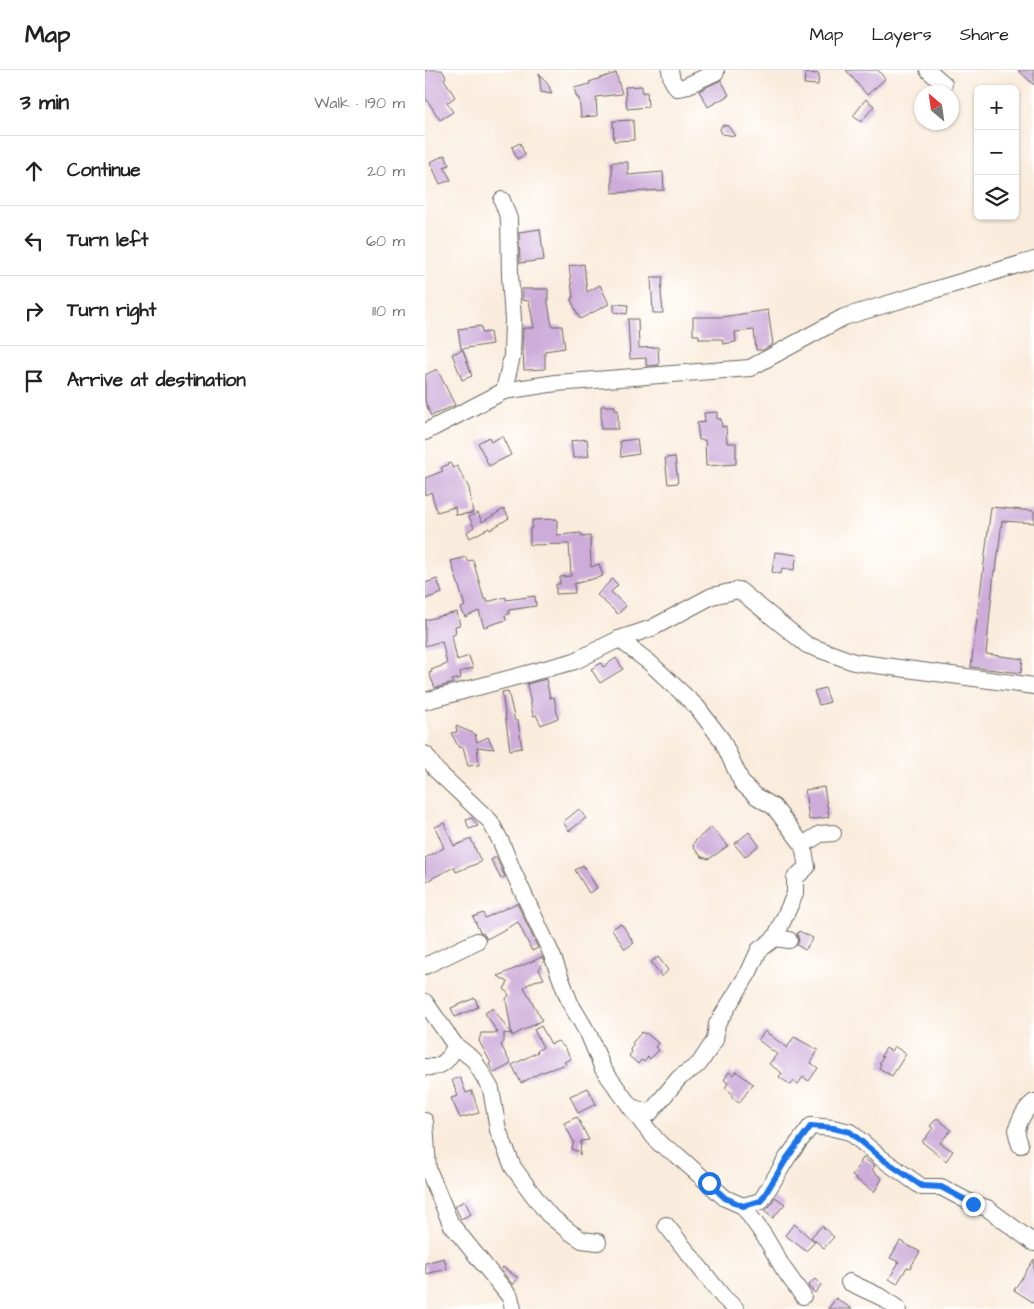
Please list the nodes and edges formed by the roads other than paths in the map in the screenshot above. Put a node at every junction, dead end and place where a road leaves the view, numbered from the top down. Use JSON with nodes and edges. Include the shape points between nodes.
{"nodes":[{"id":1,"x":670,"y":70,"type":"edge"},
{"id":2,"x":928,"y":70,"type":"edge"},
{"id":3,"x":716,"y":72,"type":"dead end"},
{"id":4,"x":944,"y":84,"type":"dead end"},
{"id":5,"x":503,"y":200,"type":"dead end"},
{"id":6,"x":1034,"y":260,"type":"edge"},
{"id":7,"x":504,"y":391,"type":"junction"},
{"id":8,"x":425,"y":432,"type":"edge"},
{"id":9,"x":619,"y":639,"type":"junction"},
{"id":10,"x":1034,"y":686,"type":"edge"},
{"id":11,"x":425,"y":701,"type":"edge"},
{"id":12,"x":425,"y":754,"type":"edge"},
{"id":13,"x":827,"y":829,"type":"dead end"},
{"id":14,"x":803,"y":845,"type":"junction"},
{"id":15,"x":477,"y":941,"type":"dead end"},
{"id":16,"x":425,"y":966,"type":"edge"},
{"id":17,"x":425,"y":1002,"type":"edge"},
{"id":18,"x":455,"y":1045,"type":"junction"},
{"id":19,"x":425,"y":1067,"type":"edge"},
{"id":20,"x":1034,"y":1102,"type":"edge"},
{"id":21,"x":631,"y":1107,"type":"junction"},
{"id":22,"x":425,"y":1121,"type":"edge"},
{"id":23,"x":1020,"y":1145,"type":"dead end"},
{"id":24,"x":743,"y":1206,"type":"junction"},
{"id":25,"x":666,"y":1225,"type":"dead end"},
{"id":26,"x":598,"y":1242,"type":"dead end"},
{"id":27,"x":1034,"y":1243,"type":"edge"},
{"id":28,"x":849,"y":1282,"type":"dead end"},
{"id":29,"x":803,"y":1296,"type":"dead end"},
{"id":30,"x":513,"y":1309,"type":"edge"},
{"id":31,"x":736,"y":1309,"type":"edge"},
{"id":32,"x":898,"y":1309,"type":"edge"}],
"edges":[{"from":1,"to":3,"type":"street","via":[[677,88],[684,88]]},
{"from":2,"to":4,"type":"street"},
{"from":5,"to":7,"type":"street","via":[[509,220],[513,320],[512,356]]},
{"from":6,"to":7,"type":"street","via":[[844,317],[749,368],[556,383]]},
{"from":7,"to":8,"type":"street"},
{"from":9,"to":10,"type":"street","via":[[652,628],[712,596],[739,590],[807,645],[854,662]]},
{"from":9,"to":11,"type":"street","via":[[575,661]]},
{"from":9,"to":14,"type":"street","via":[[651,663],[697,706],[721,740],[742,783],[773,807]]},
{"from":12,"to":21,"type":"street","via":[[436,770],[490,821],[552,955],[570,1003],[589,1035],[603,1069]]},
{"from":13,"to":14,"type":"street"},
{"from":14,"to":21,"type":"street","via":[[807,867],[795,878],[795,894],[782,939],[759,950],[717,1024],[715,1040],[699,1064],[679,1078],[650,1113]]},
{"from":15,"to":16,"type":"street"},
{"from":17,"to":18,"type":"street"},
{"from":18,"to":19,"type":"street","via":[[450,1058],[433,1068]]},
{"from":18,"to":26,"type":"street","via":[[474,1060],[491,1090],[498,1130],[513,1166],[531,1192],[548,1214],[570,1232],[582,1240]]},
{"from":20,"to":23,"type":"street","via":[[1028,1106],[1019,1124]]},
{"from":21,"to":24,"type":"street","via":[[660,1144],[725,1198]]},
{"from":22,"to":30,"type":"street","via":[[428,1169],[451,1224],[510,1297]]},
{"from":24,"to":27,"type":"street","via":[[761,1201],[811,1126],[833,1128],[850,1132],[922,1186],[941,1187],[987,1208]]},
{"from":24,"to":29,"type":"street"},
{"from":25,"to":31,"type":"street"},
{"from":28,"to":32,"type":"street"}]}
